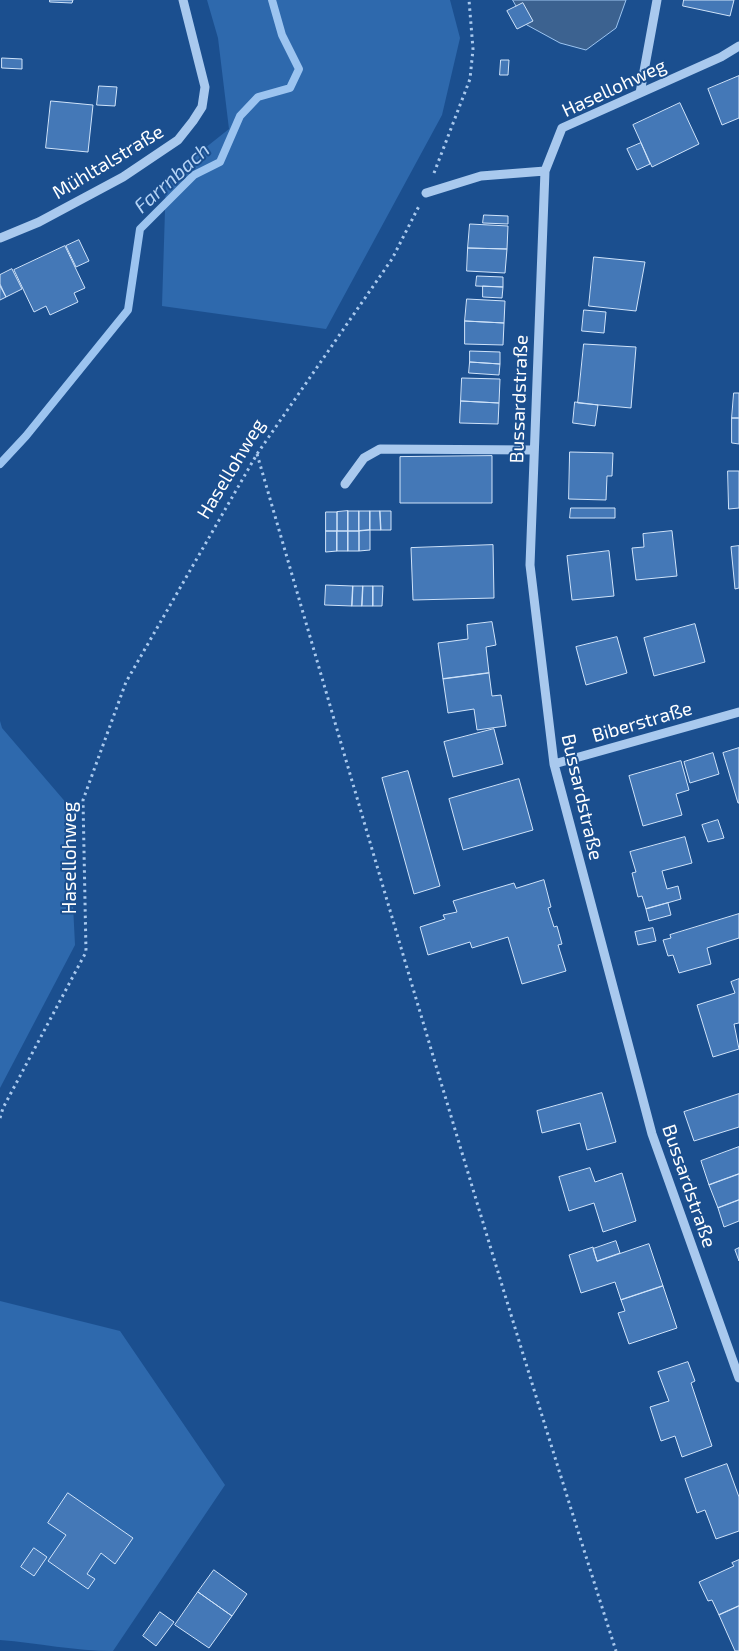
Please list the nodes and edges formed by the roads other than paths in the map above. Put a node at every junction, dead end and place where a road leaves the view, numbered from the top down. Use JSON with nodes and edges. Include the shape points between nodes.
{"nodes":[{"id":1,"x":183,"y":0,"type":"edge"},
{"id":2,"x":658,"y":0,"type":"edge"},
{"id":3,"x":739,"y":46,"type":"edge"},
{"id":4,"x":640,"y":94,"type":"junction"},
{"id":5,"x":545,"y":171,"type":"junction"},
{"id":6,"x":426,"y":193,"type":"road end"},
{"id":7,"x":0,"y":238,"type":"edge"},
{"id":8,"x":534,"y":450,"type":"junction"},
{"id":9,"x":345,"y":484,"type":"dead end"},
{"id":10,"x":739,"y":712,"type":"edge"},
{"id":11,"x":554,"y":764,"type":"junction"},
{"id":12,"x":739,"y":1378,"type":"edge"}],
"edges":[{"from":1,"to":7,"type":"street","name":"Mühltalstraße","via":[[205,87],[202,106],[193,121],[178,140],[122,177],[39,222]]},
{"from":2,"to":4,"type":"street"},
{"from":3,"to":4,"type":"street","name":"Hasellohweg"},
{"from":4,"to":5,"type":"street","name":"Hasellohweg","via":[[562,128]]},
{"from":5,"to":6,"type":"street","via":[[481,176]]},
{"from":5,"to":8,"type":"street","name":"Bussardstraße"},
{"from":8,"to":9,"type":"street","via":[[380,449],[364,458]]},
{"from":8,"to":11,"type":"street","name":"Bussardstraße","via":[[530,565]]},
{"from":10,"to":11,"type":"street","name":"Biberstraße"},
{"from":11,"to":12,"type":"street","name":"Bussardstraße","via":[[652,1134]]}]}
